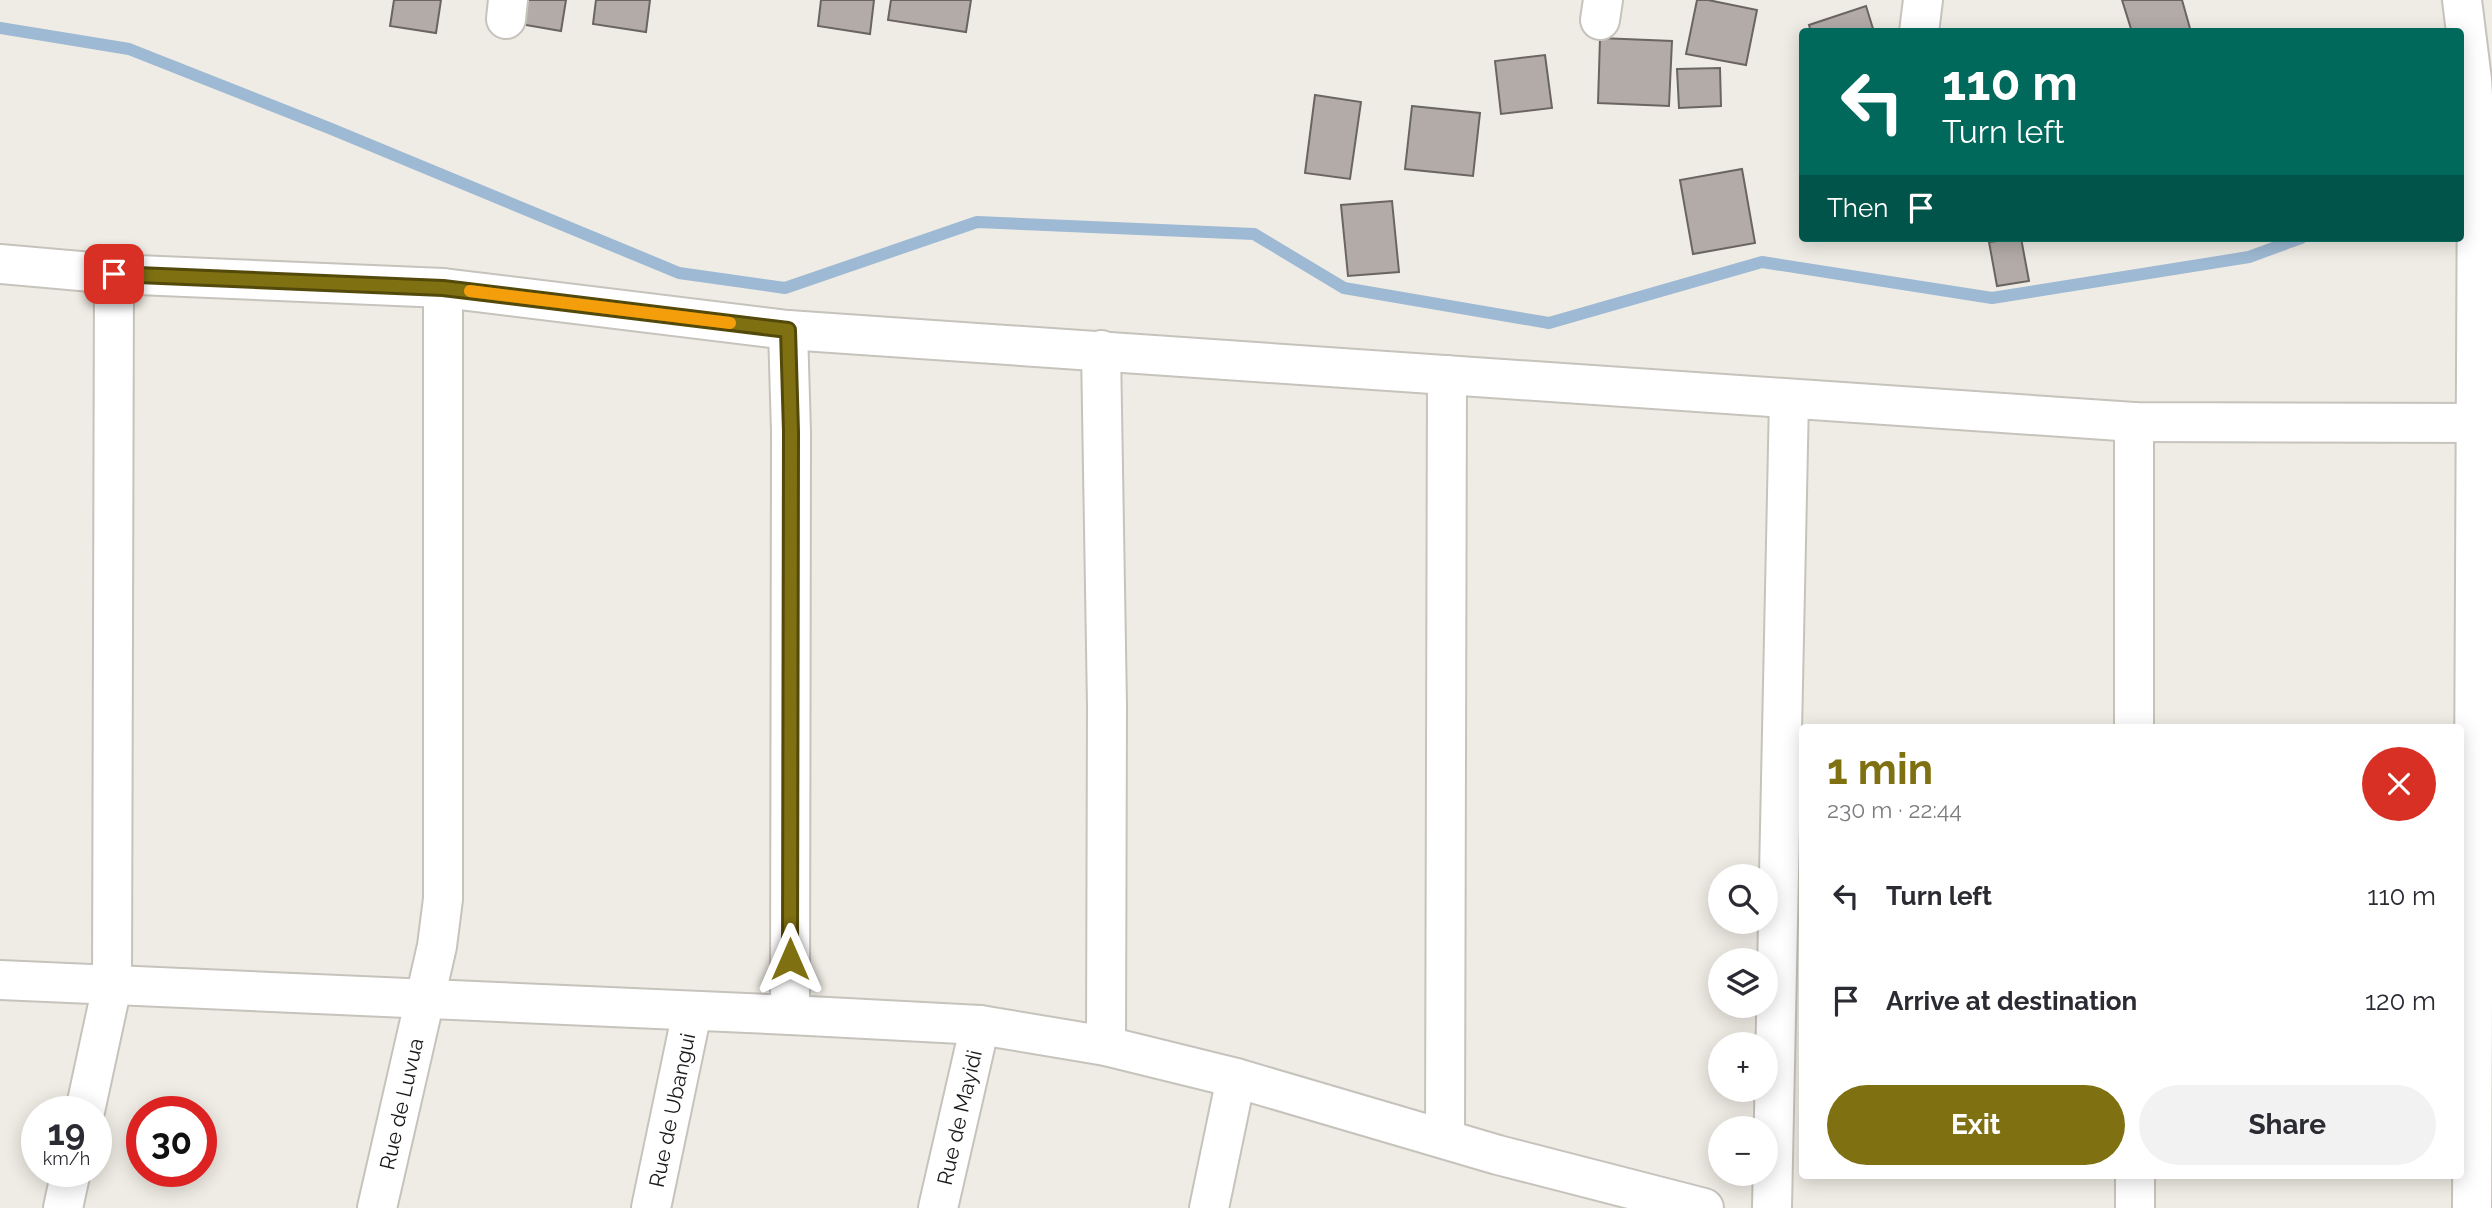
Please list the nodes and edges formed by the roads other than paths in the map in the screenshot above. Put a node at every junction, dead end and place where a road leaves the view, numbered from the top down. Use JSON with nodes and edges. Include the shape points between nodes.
{"nodes":[{"id":1,"x":1923,"y":0,"type":"edge"},
{"id":2,"x":2462,"y":0,"type":"edge"},
{"id":3,"x":1920,"y":28,"type":"edge"},
{"id":4,"x":0,"y":264,"type":"edge"},
{"id":5,"x":114,"y":274,"type":"junction"},
{"id":6,"x":443,"y":288,"type":"junction"},
{"id":7,"x":788,"y":330,"type":"junction"},
{"id":8,"x":1101,"y":350,"type":"junction"},
{"id":9,"x":1447,"y":374,"type":"junction"},
{"id":10,"x":1789,"y":400,"type":"junction"},
{"id":11,"x":2134,"y":422,"type":"junction"},
{"id":12,"x":2484,"y":422,"type":"edge"},
{"id":13,"x":2134,"y":724,"type":"edge"},
{"id":14,"x":0,"y":980,"type":"edge"},
{"id":15,"x":113,"y":986,"type":"junction"},
{"id":16,"x":423,"y":1000,"type":"junction"},
{"id":17,"x":692,"y":1012,"type":"junction"},
{"id":18,"x":790,"y":1015,"type":"junction"},
{"id":19,"x":980,"y":1026,"type":"junction"},
{"id":20,"x":1106,"y":1046,"type":"junction"},
{"id":21,"x":1237,"y":1078,"type":"junction"},
{"id":22,"x":88,"y":1096,"type":"edge"},
{"id":23,"x":1445,"y":1139,"type":"junction"},
{"id":24,"x":2135,"y":1179,"type":"edge"},
{"id":25,"x":68,"y":1187,"type":"edge"},
{"id":26,"x":63,"y":1208,"type":"edge"},
{"id":27,"x":377,"y":1208,"type":"edge"},
{"id":28,"x":651,"y":1208,"type":"edge"},
{"id":29,"x":938,"y":1208,"type":"edge"},
{"id":30,"x":1209,"y":1208,"type":"edge"},
{"id":31,"x":1704,"y":1208,"type":"edge"},
{"id":32,"x":1772,"y":1208,"type":"edge"},
{"id":33,"x":2135,"y":1208,"type":"edge"},
{"id":34,"x":2472,"y":1208,"type":"edge"}],
"edges":[{"from":1,"to":3,"type":"street"},
{"from":2,"to":12,"type":"street","via":[[2477,159]]},
{"from":4,"to":5,"type":"street"},
{"from":5,"to":6,"type":"street"},
{"from":5,"to":15,"type":"street"},
{"from":6,"to":7,"type":"street"},
{"from":6,"to":16,"type":"street","name":"Rue de Luvua","via":[[443,899]]},
{"from":7,"to":8,"type":"street"},
{"from":7,"to":18,"type":"street"},
{"from":8,"to":9,"type":"street"},
{"from":8,"to":20,"type":"street"},
{"from":9,"to":10,"type":"street"},
{"from":9,"to":23,"type":"street"},
{"from":10,"to":11,"type":"street"},
{"from":10,"to":32,"type":"street"},
{"from":11,"to":12,"type":"street"},
{"from":11,"to":13,"type":"street"},
{"from":12,"to":34,"type":"street"},
{"from":14,"to":15,"type":"street"},
{"from":15,"to":16,"type":"street"},
{"from":15,"to":22,"type":"street"},
{"from":16,"to":17,"type":"street"},
{"from":16,"to":27,"type":"street","name":"Rue de Luvua"},
{"from":17,"to":18,"type":"street"},
{"from":17,"to":28,"type":"street","name":"Rue de Ubangui"},
{"from":18,"to":19,"type":"street"},
{"from":19,"to":20,"type":"street"},
{"from":19,"to":29,"type":"street","name":"Rue de Mayidi"},
{"from":20,"to":21,"type":"street"},
{"from":21,"to":23,"type":"street"},
{"from":21,"to":30,"type":"street"},
{"from":23,"to":31,"type":"street"},
{"from":24,"to":33,"type":"street"},
{"from":25,"to":26,"type":"street"}]}
